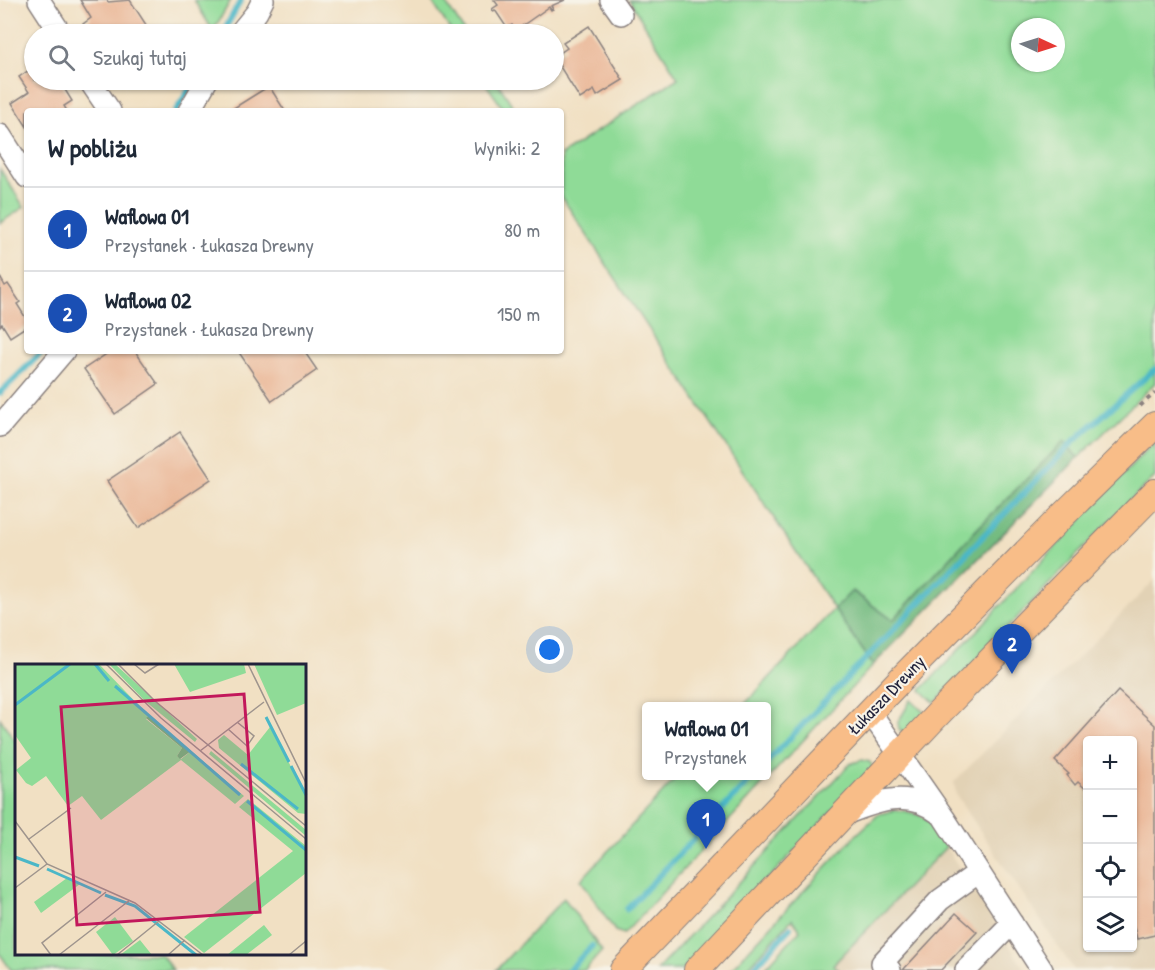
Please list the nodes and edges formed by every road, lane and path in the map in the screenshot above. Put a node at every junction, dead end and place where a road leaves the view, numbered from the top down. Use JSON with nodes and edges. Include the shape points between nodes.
{"nodes":[{"id":1,"x":39,"y":0,"type":"edge"},
{"id":2,"x":263,"y":0,"type":"edge"},
{"id":3,"x":55,"y":24,"type":"edge"},
{"id":4,"x":247,"y":24,"type":"edge"},
{"id":5,"x":96,"y":90,"type":"edge"},
{"id":6,"x":201,"y":90,"type":"edge"},
{"id":7,"x":108,"y":108,"type":"edge"},
{"id":8,"x":191,"y":108,"type":"edge"},
{"id":9,"x":0,"y":135,"type":"edge"},
{"id":10,"x":24,"y":172,"type":"edge"},
{"id":11,"x":61,"y":354,"type":"edge"},
{"id":12,"x":0,"y":426,"type":"edge"},
{"id":13,"x":1155,"y":426,"type":"edge"},
{"id":14,"x":1155,"y":492,"type":"edge"},
{"id":15,"x":870,"y":712,"type":"junction"},
{"id":16,"x":899,"y":756,"type":"junction"},
{"id":17,"x":844,"y":815,"type":"junction"},
{"id":18,"x":944,"y":818,"type":"junction"},
{"id":19,"x":979,"y":872,"type":"junction"},
{"id":20,"x":1012,"y":923,"type":"junction"},
{"id":21,"x":623,"y":970,"type":"edge"},
{"id":22,"x":698,"y":970,"type":"edge"},
{"id":23,"x":890,"y":970,"type":"edge"},
{"id":24,"x":966,"y":970,"type":"edge"},
{"id":25,"x":1042,"y":970,"type":"edge"}],
"edges":[{"from":1,"to":3,"type":"street"},
{"from":2,"to":4,"type":"street"},
{"from":5,"to":7,"type":"street"},
{"from":6,"to":8,"type":"street"},
{"from":9,"to":10,"type":"street"},
{"from":11,"to":12,"type":"street"},
{"from":13,"to":15,"type":"main road","name":"Łukasza Drewny","via":[[1049,528]]},
{"from":14,"to":16,"type":"main road"},
{"from":15,"to":16,"type":"street"},
{"from":15,"to":21,"type":"main road","name":"Łukasza Drewny"},
{"from":16,"to":17,"type":"main road"},
{"from":16,"to":18,"type":"street"},
{"from":17,"to":18,"type":"street","via":[[897,799],[914,800]]},
{"from":17,"to":22,"type":"main road"},
{"from":18,"to":19,"type":"street"},
{"from":19,"to":20,"type":"street"},
{"from":19,"to":23,"type":"street","via":[[940,900],[882,963]]},
{"from":20,"to":24,"type":"street"},
{"from":20,"to":25,"type":"street"}]}
